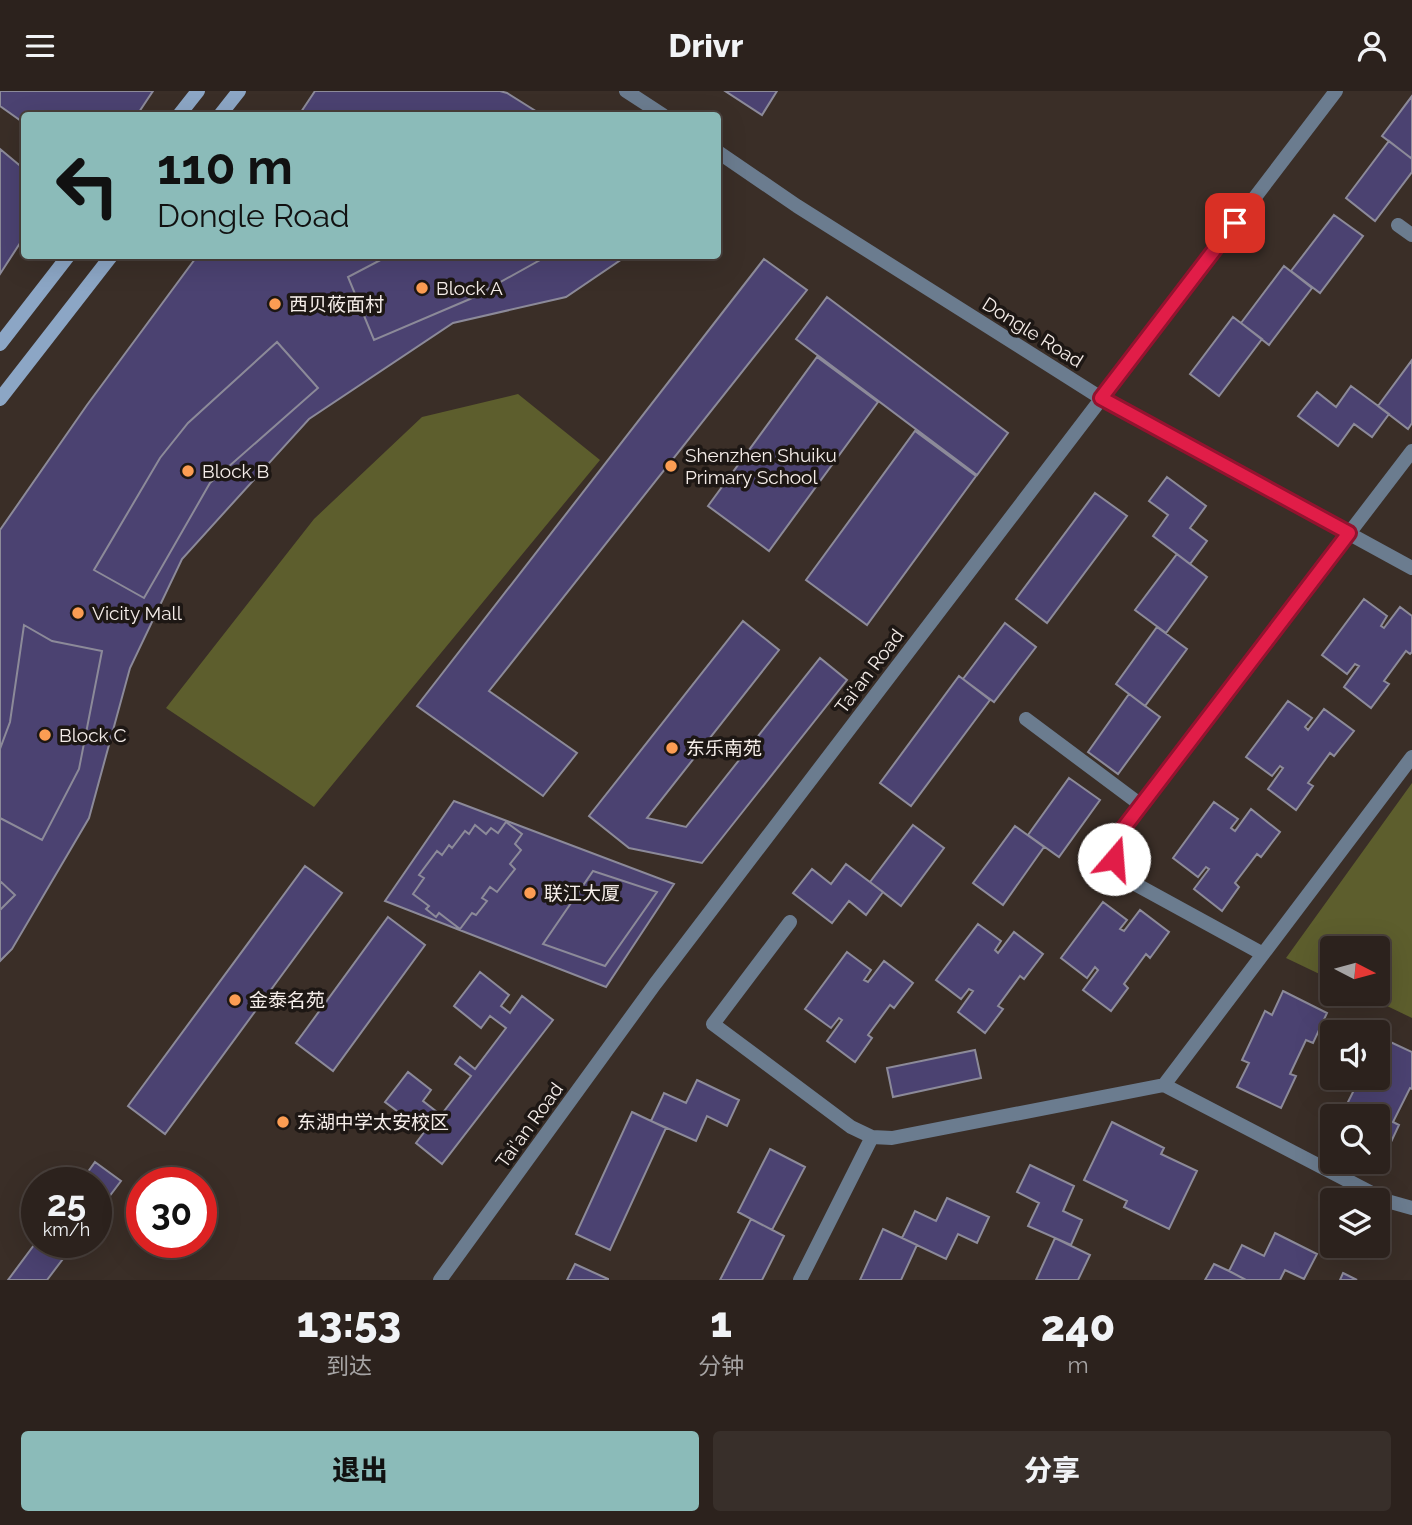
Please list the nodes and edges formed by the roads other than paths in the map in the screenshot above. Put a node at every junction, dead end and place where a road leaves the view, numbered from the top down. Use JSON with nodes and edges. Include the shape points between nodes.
{"nodes":[{"id":1,"x":198,"y":91,"type":"edge"},
{"id":2,"x":239,"y":91,"type":"edge"},
{"id":3,"x":626,"y":91,"type":"edge"},
{"id":4,"x":1336,"y":91,"type":"edge"},
{"id":5,"x":180,"y":112,"type":"edge"},
{"id":6,"x":222,"y":112,"type":"edge"},
{"id":7,"x":658,"y":112,"type":"edge"},
{"id":8,"x":721,"y":154,"type":"edge"},
{"id":9,"x":1398,"y":225,"type":"dead end"},
{"id":10,"x":1412,"y":235,"type":"edge"},
{"id":11,"x":66,"y":259,"type":"edge"},
{"id":12,"x":109,"y":259,"type":"edge"},
{"id":13,"x":0,"y":344,"type":"edge"},
{"id":14,"x":1101,"y":398,"type":"junction"},
{"id":15,"x":0,"y":399,"type":"edge"},
{"id":16,"x":1412,"y":451,"type":"edge"},
{"id":17,"x":1349,"y":533,"type":"junction"},
{"id":18,"x":1412,"y":568,"type":"edge"},
{"id":19,"x":1026,"y":719,"type":"dead end"},
{"id":20,"x":1412,"y":757,"type":"edge"},
{"id":21,"x":1141,"y":805,"type":"junction"},
{"id":22,"x":790,"y":922,"type":"dead end"},
{"id":23,"x":1263,"y":954,"type":"junction"},
{"id":24,"x":1164,"y":1085,"type":"junction"},
{"id":25,"x":872,"y":1136,"type":"junction"},
{"id":26,"x":1412,"y":1208,"type":"edge"},
{"id":27,"x":440,"y":1280,"type":"edge"},
{"id":28,"x":800,"y":1280,"type":"edge"}],
"edges":[{"from":1,"to":5,"type":"main road"},
{"from":2,"to":6,"type":"main road"},
{"from":3,"to":7,"type":"street"},
{"from":4,"to":14,"type":"street","name":"Tai'an Road"},
{"from":8,"to":14,"type":"street","name":"Dongle Road"},
{"from":9,"to":10,"type":"street"},
{"from":11,"to":13,"type":"main road"},
{"from":12,"to":15,"type":"main road"},
{"from":14,"to":17,"type":"street","name":"Dongle Road"},
{"from":14,"to":27,"type":"street","name":"Tai'an Road","via":[[655,984]]},
{"from":16,"to":17,"type":"street"},
{"from":17,"to":18,"type":"street","name":"Dongle Road"},
{"from":17,"to":21,"type":"street"},
{"from":19,"to":21,"type":"street"},
{"from":20,"to":23,"type":"street"},
{"from":21,"to":23,"type":"street","via":[[1114,846],[1118,871]]},
{"from":22,"to":25,"type":"street","via":[[713,1024],[851,1127]]},
{"from":23,"to":24,"type":"street"},
{"from":24,"to":25,"type":"street","via":[[892,1138]]},
{"from":24,"to":26,"type":"street","via":[[1387,1201]]},
{"from":25,"to":28,"type":"street"}]}
